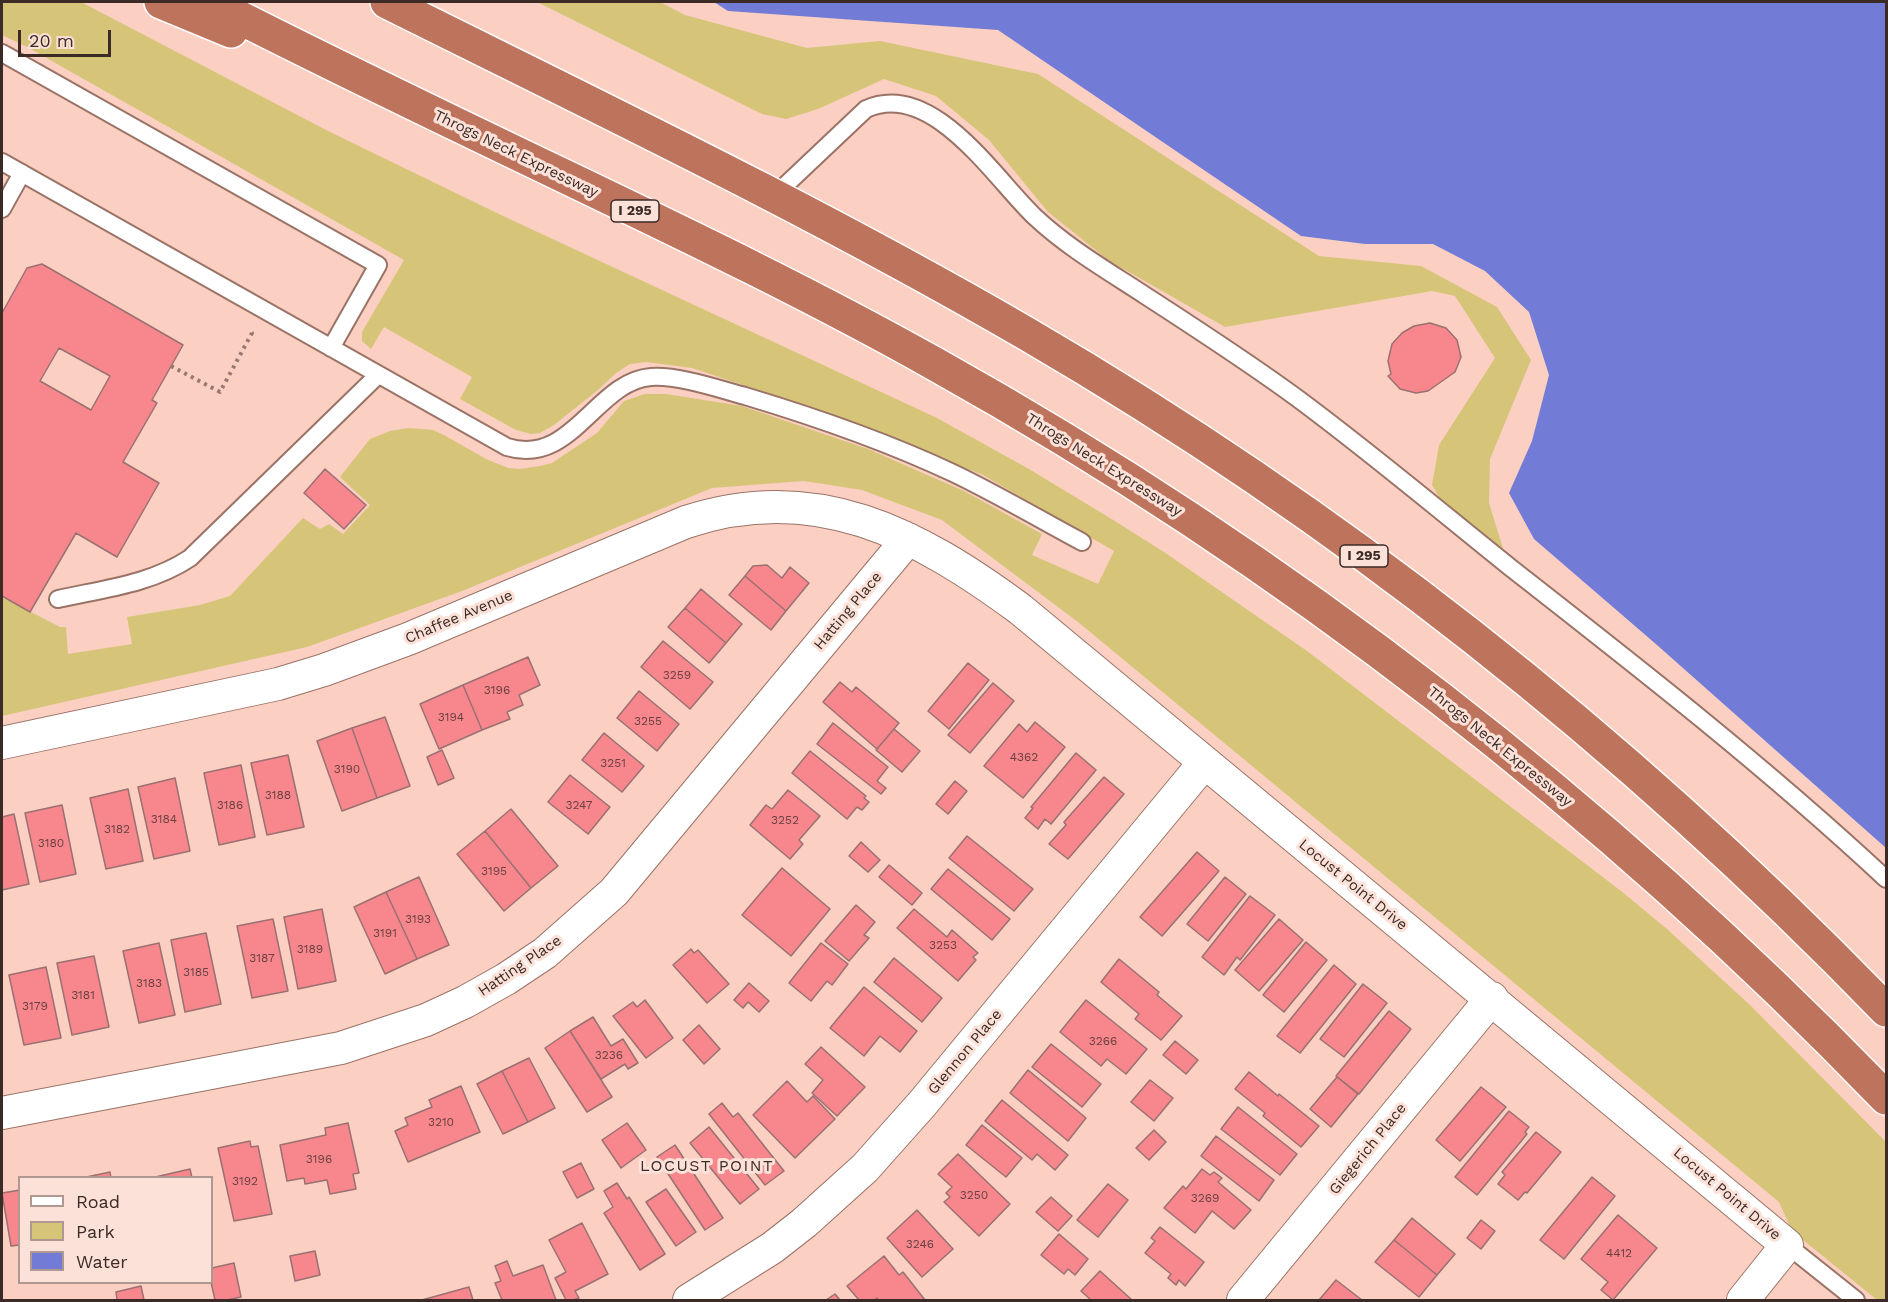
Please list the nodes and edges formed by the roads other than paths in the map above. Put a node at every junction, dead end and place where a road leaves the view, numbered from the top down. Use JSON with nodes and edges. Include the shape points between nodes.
{"nodes":[{"id":1,"x":161,"y":2,"type":"edge"},
{"id":2,"x":209,"y":2,"type":"edge"},
{"id":3,"x":387,"y":2,"type":"edge"},
{"id":4,"x":403,"y":2,"type":"edge"},
{"id":5,"x":468,"y":42,"type":"junction"},
{"id":6,"x":2,"y":53,"type":"edge"},
{"id":7,"x":430,"y":112,"type":"junction"},
{"id":8,"x":2,"y":162,"type":"edge"},
{"id":9,"x":22,"y":173,"type":"junction"},
{"id":10,"x":774,"y":196,"type":"junction"},
{"id":11,"x":2,"y":209,"type":"edge"},
{"id":12,"x":331,"y":348,"type":"junction"},
{"id":13,"x":378,"y":375,"type":"junction"},
{"id":14,"x":908,"y":539,"type":"junction"},
{"id":15,"x":1082,"y":542,"type":"dead end"},
{"id":16,"x":58,"y":598,"type":"dead end"},
{"id":17,"x":2,"y":743,"type":"edge"},
{"id":18,"x":1204,"y":763,"type":"junction"},
{"id":19,"x":1887,"y":879,"type":"edge"},
{"id":20,"x":1492,"y":998,"type":"junction"},
{"id":21,"x":1887,"y":1010,"type":"edge"},
{"id":22,"x":1887,"y":1098,"type":"edge"},
{"id":23,"x":2,"y":1113,"type":"edge"},
{"id":24,"x":1787,"y":1245,"type":"junction"},
{"id":25,"x":689,"y":1300,"type":"edge"},
{"id":26,"x":1243,"y":1300,"type":"edge"},
{"id":27,"x":1743,"y":1300,"type":"edge"},
{"id":28,"x":1856,"y":1300,"type":"edge"}],
"edges":[{"from":1,"to":7,"type":"highway"},
{"from":2,"to":7,"type":"highway","name":"Throgs Neck Expressway","number":"I 295"},
{"from":3,"to":5,"type":"highway","number":"I 295"},
{"from":4,"to":5,"type":"highway"},
{"from":5,"to":10,"type":"highway","number":"I 295"},
{"from":6,"to":12,"type":"lane","via":[[378,265]]},
{"from":7,"to":22,"type":"highway","name":"Throgs Neck Expressway","number":"I 295","via":[[738,260],[889,339],[1077,447],[1243,554],[1426,686],[1601,829],[1771,984]]},
{"from":8,"to":9,"type":"lane"},
{"from":9,"to":11,"type":"lane"},
{"from":9,"to":12,"type":"lane"},
{"from":10,"to":19,"type":"lane","via":[[877,103],[902,103],[928,114],[975,152],[1054,234],[1253,366],[1348,436],[1717,732]]},
{"from":10,"to":21,"type":"highway","number":"I 295","via":[[922,275],[1081,367],[1235,466],[1382,568],[1526,679],[1690,818]]},
{"from":12,"to":13,"type":"lane"},
{"from":13,"to":15,"type":"lane","via":[[500,444],[524,451],[557,442],[636,380],[662,377],[713,387],[889,446],[954,474]]},
{"from":13,"to":16,"type":"lane","via":[[190,558],[144,580]]},
{"from":14,"to":17,"type":"street","name":"Chaffee Avenue","via":[[855,518],[809,508],[759,506],[708,515],[324,670],[278,684]]},
{"from":14,"to":18,"type":"street","name":"Locust Point Drive","via":[[937,553],[1020,609]]},
{"from":14,"to":23,"type":"street","name":"Hatting Place","via":[[614,892],[545,953],[506,979],[426,1020],[341,1048]]},
{"from":18,"to":20,"type":"street","name":"Locust Point Drive"},
{"from":18,"to":25,"type":"street","name":"Glennon Place","via":[[880,1152],[772,1248]]},
{"from":20,"to":24,"type":"street","name":"Locust Point Drive"},
{"from":20,"to":26,"type":"street","name":"Giegerich Place"},
{"from":24,"to":27,"type":"street"},
{"from":24,"to":28,"type":"lane"}]}
